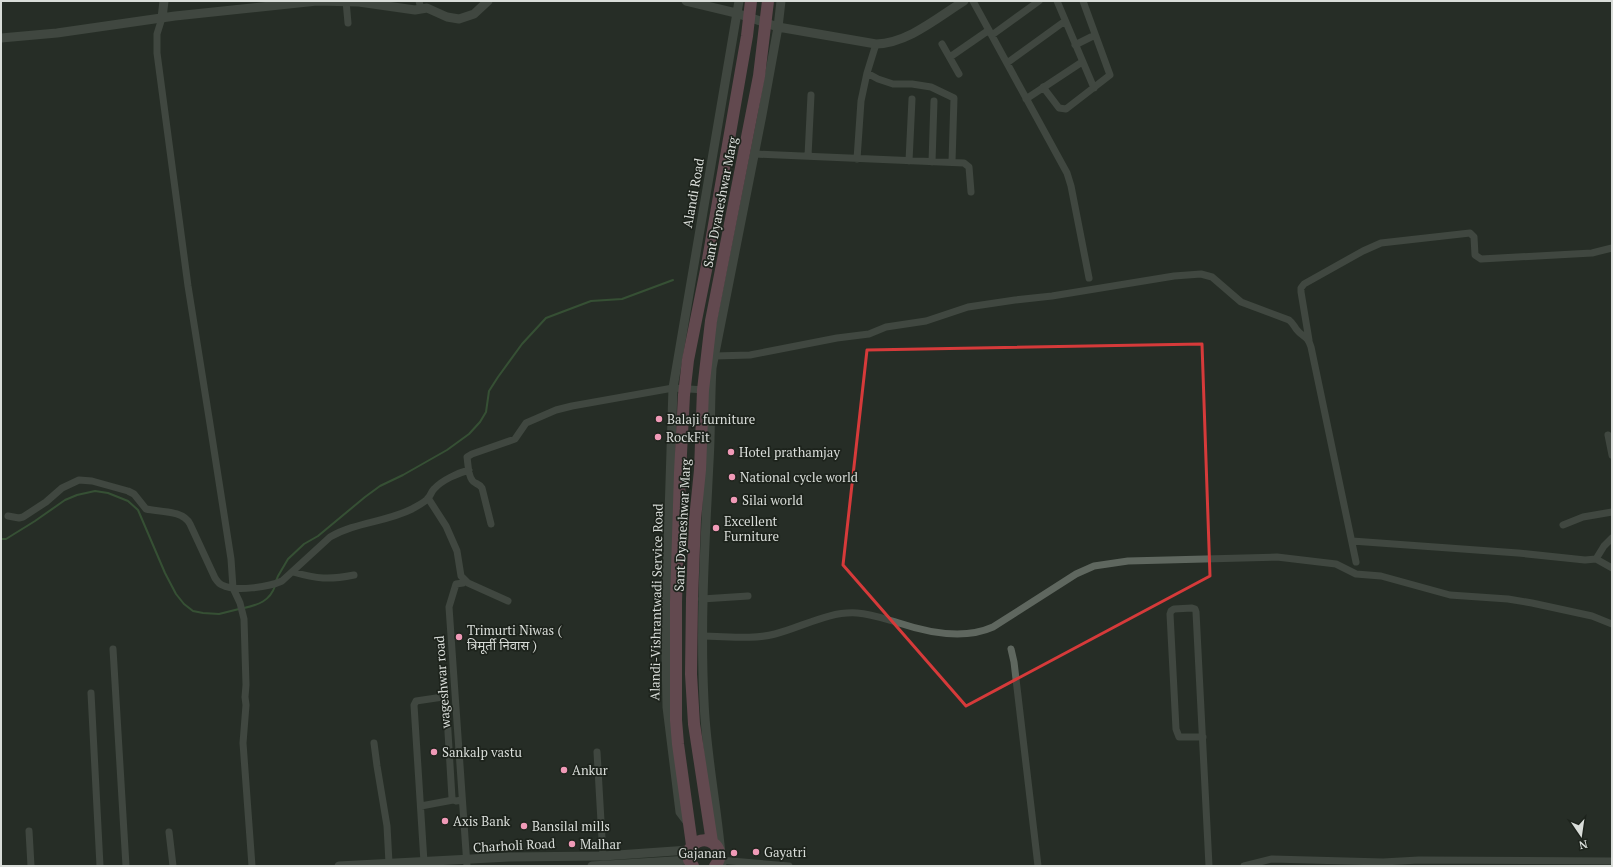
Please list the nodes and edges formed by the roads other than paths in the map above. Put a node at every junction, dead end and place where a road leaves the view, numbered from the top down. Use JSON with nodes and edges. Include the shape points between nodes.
{"nodes":[{"id":1,"x":164,"y":1,"type":"edge"},
{"id":2,"x":346,"y":1,"type":"edge"},
{"id":3,"x":488,"y":1,"type":"edge"},
{"id":4,"x":686,"y":1,"type":"edge"},
{"id":5,"x":739,"y":1,"type":"edge"},
{"id":6,"x":750,"y":1,"type":"edge"},
{"id":7,"x":768,"y":1,"type":"edge"},
{"id":8,"x":781,"y":1,"type":"edge"},
{"id":9,"x":964,"y":1,"type":"edge"},
{"id":10,"x":973,"y":1,"type":"edge"},
{"id":11,"x":1039,"y":1,"type":"edge"},
{"id":12,"x":1057,"y":1,"type":"edge"},
{"id":13,"x":1083,"y":1,"type":"edge"},
{"id":14,"x":420,"y":5,"type":"edge"},
{"id":15,"x":736,"y":13,"type":"junction"},
{"id":16,"x":749,"y":16,"type":"junction"},
{"id":17,"x":162,"y":18,"type":"junction"},
{"id":18,"x":1065,"y":21,"type":"junction"},
{"id":19,"x":766,"y":22,"type":"junction"},
{"id":20,"x":348,"y":23,"type":"dead end"},
{"id":21,"x":778,"y":27,"type":"junction"},
{"id":22,"x":991,"y":33,"type":"junction"},
{"id":23,"x":1095,"y":35,"type":"junction"},
{"id":24,"x":1,"y":38,"type":"edge"},
{"id":25,"x":876,"y":44,"type":"junction"},
{"id":26,"x":942,"y":44,"type":"dead end"},
{"id":27,"x":1075,"y":45,"type":"junction"},
{"id":28,"x":950,"y":57,"type":"junction"},
{"id":29,"x":1082,"y":62,"type":"junction"},
{"id":30,"x":1007,"y":63,"type":"junction"},
{"id":31,"x":867,"y":73,"type":"junction"},
{"id":32,"x":959,"y":74,"type":"dead end"},
{"id":33,"x":1043,"y":87,"type":"junction"},
{"id":34,"x":1094,"y":88,"type":"junction"},
{"id":35,"x":811,"y":95,"type":"dead end"},
{"id":36,"x":912,"y":99,"type":"dead end"},
{"id":37,"x":1026,"y":99,"type":"junction"},
{"id":38,"x":934,"y":101,"type":"dead end"},
{"id":39,"x":754,"y":154,"type":"junction"},
{"id":40,"x":808,"y":156,"type":"junction"},
{"id":41,"x":857,"y":159,"type":"junction"},
{"id":42,"x":909,"y":161,"type":"junction"},
{"id":43,"x":932,"y":162,"type":"junction"},
{"id":44,"x":952,"y":162,"type":"junction"},
{"id":45,"x":971,"y":192,"type":"dead end"},
{"id":46,"x":1612,"y":248,"type":"edge"},
{"id":47,"x":1089,"y":278,"type":"dead end"},
{"id":48,"x":1310,"y":342,"type":"junction"},
{"id":49,"x":715,"y":356,"type":"junction"},
{"id":50,"x":675,"y":377,"type":"joint"},
{"id":51,"x":673,"y":388,"type":"junction"},
{"id":52,"x":707,"y":390,"type":"junction"},
{"id":53,"x":685,"y":391,"type":"junction"},
{"id":54,"x":1608,"y":435,"type":"dead end"},
{"id":55,"x":1612,"y":455,"type":"edge"},
{"id":56,"x":469,"y":470,"type":"junction"},
{"id":57,"x":428,"y":498,"type":"junction"},
{"id":58,"x":1612,"y":512,"type":"edge"},
{"id":59,"x":8,"y":516,"type":"dead end"},
{"id":60,"x":491,"y":524,"type":"dead end"},
{"id":61,"x":1563,"y":525,"type":"dead end"},
{"id":62,"x":1612,"y":538,"type":"edge"},
{"id":63,"x":1352,"y":541,"type":"junction"},
{"id":64,"x":1596,"y":559,"type":"junction"},
{"id":65,"x":1356,"y":562,"type":"dead end"},
{"id":66,"x":1612,"y":568,"type":"edge"},
{"id":67,"x":293,"y":572,"type":"junction"},
{"id":68,"x":354,"y":575,"type":"dead end"},
{"id":69,"x":465,"y":581,"type":"junction"},
{"id":70,"x":233,"y":588,"type":"junction"},
{"id":71,"x":748,"y":596,"type":"dead end"},
{"id":72,"x":702,"y":598,"type":"junction"},
{"id":73,"x":508,"y":601,"type":"dead end"},
{"id":74,"x":1612,"y":624,"type":"edge"},
{"id":75,"x":702,"y":636,"type":"junction"},
{"id":76,"x":112,"y":649,"type":"dead end"},
{"id":77,"x":1011,"y":649,"type":"dead end"},
{"id":78,"x":91,"y":692,"type":"dead end"},
{"id":79,"x":1203,"y":737,"type":"junction"},
{"id":80,"x":374,"y":744,"type":"dead end"},
{"id":81,"x":597,"y":752,"type":"dead end"},
{"id":82,"x":453,"y":800,"type":"junction"},
{"id":83,"x":462,"y":800,"type":"junction"},
{"id":84,"x":421,"y":806,"type":"junction"},
{"id":85,"x":689,"y":824,"type":"junction"},
{"id":86,"x":29,"y":831,"type":"dead end"},
{"id":87,"x":169,"y":832,"type":"dead end"},
{"id":88,"x":712,"y":842,"type":"junction"},
{"id":89,"x":638,"y":853,"type":"junction"},
{"id":90,"x":691,"y":855,"type":"edge"},
{"id":91,"x":603,"y":856,"type":"junction"},
{"id":92,"x":1612,"y":861,"type":"edge"},
{"id":93,"x":424,"y":862,"type":"junction"},
{"id":94,"x":467,"y":863,"type":"edge"},
{"id":95,"x":639,"y":863,"type":"junction"},
{"id":96,"x":720,"y":863,"type":"edge"},
{"id":97,"x":1464,"y":863,"type":"edge"},
{"id":98,"x":1496,"y":863,"type":"edge"},
{"id":99,"x":1530,"y":863,"type":"edge"},
{"id":100,"x":385,"y":864,"type":"edge"},
{"id":101,"x":1373,"y":864,"type":"edge"},
{"id":102,"x":31,"y":866,"type":"edge"},
{"id":103,"x":100,"y":866,"type":"edge"},
{"id":104,"x":126,"y":866,"type":"edge"},
{"id":105,"x":173,"y":866,"type":"edge"},
{"id":106,"x":252,"y":866,"type":"edge"},
{"id":107,"x":339,"y":866,"type":"edge"},
{"id":108,"x":592,"y":866,"type":"edge"},
{"id":109,"x":790,"y":866,"type":"edge"},
{"id":110,"x":1038,"y":866,"type":"edge"},
{"id":111,"x":1209,"y":866,"type":"edge"},
{"id":112,"x":1244,"y":866,"type":"edge"}],
"edges":[{"from":1,"to":17,"type":"street"},
{"from":2,"to":14,"type":"street","via":[[409,9]]},
{"from":2,"to":17,"type":"street","via":[[317,1]]},
{"from":2,"to":20,"type":"street"},
{"from":3,"to":14,"type":"street","via":[[470,16],[459,19],[447,17]]},
{"from":4,"to":15,"type":"street"},
{"from":5,"to":15,"type":"street","name":"Alandi Road"},
{"from":6,"to":16,"type":"main road","name":"Sant Dyaneshwar Marg"},
{"from":7,"to":19,"type":"main road","name":"Sant Dyaneshwar Marg"},
{"from":8,"to":21,"type":"street"},
{"from":9,"to":25,"type":"street","via":[[898,40]]},
{"from":10,"to":22,"type":"street"},
{"from":11,"to":22,"type":"street"},
{"from":12,"to":18,"type":"street"},
{"from":13,"to":23,"type":"street"},
{"from":15,"to":16,"type":"street"},
{"from":15,"to":50,"type":"street","name":"Alandi Road"},
{"from":16,"to":19,"type":"street"},
{"from":16,"to":53,"type":"main road","name":"Sant Dyaneshwar Marg","via":[[707,265],[688,360]]},
{"from":17,"to":24,"type":"street","via":[[58,33]]},
{"from":17,"to":70,"type":"street","via":[[157,34],[157,53],[188,286],[213,439]]},
{"from":18,"to":27,"type":"street"},
{"from":18,"to":30,"type":"street"},
{"from":19,"to":21,"type":"street"},
{"from":19,"to":52,"type":"main road","name":"Sant Dyaneshwar Marg","via":[[753,111],[711,321]]},
{"from":21,"to":25,"type":"street"},
{"from":21,"to":39,"type":"street"},
{"from":22,"to":28,"type":"street"},
{"from":22,"to":30,"type":"street"},
{"from":23,"to":27,"type":"street"},
{"from":23,"to":34,"type":"street","via":[[1110,75]]},
{"from":25,"to":31,"type":"street"},
{"from":26,"to":28,"type":"street"},
{"from":27,"to":29,"type":"street"},
{"from":28,"to":32,"type":"street"},
{"from":29,"to":33,"type":"street"},
{"from":29,"to":34,"type":"street"},
{"from":30,"to":37,"type":"street"},
{"from":31,"to":41,"type":"street","via":[[861,101]]},
{"from":31,"to":44,"type":"street","via":[[893,84],[931,87],[954,98]]},
{"from":33,"to":34,"type":"street","via":[[1062,109],[1070,107]]},
{"from":33,"to":37,"type":"street"},
{"from":35,"to":40,"type":"street"},
{"from":36,"to":42,"type":"street"},
{"from":37,"to":47,"type":"street","via":[[1067,173]]},
{"from":38,"to":43,"type":"street"},
{"from":39,"to":40,"type":"street"},
{"from":39,"to":49,"type":"street"},
{"from":40,"to":41,"type":"street"},
{"from":41,"to":42,"type":"street"},
{"from":42,"to":43,"type":"street"},
{"from":43,"to":44,"type":"street"},
{"from":44,"to":45,"type":"street","via":[[964,163],[969,167]]},
{"from":46,"to":48,"type":"street","via":[[1592,253],[1481,259],[1475,255],[1474,237],[1470,233],[1381,243],[1307,281],[1301,288]]},
{"from":48,"to":49,"type":"street","via":[[1289,320],[1241,302],[1212,277],[1202,274],[968,307],[926,321],[886,327],[869,334],[750,355]]},
{"from":48,"to":63,"type":"street"},
{"from":49,"to":52,"type":"street"},
{"from":50,"to":51,"type":"street","name":"Alandi-Vishrantwadi Service Road"},
{"from":51,"to":53,"type":"street"},
{"from":51,"to":56,"type":"street","via":[[572,406],[542,416],[523,425],[515,439],[468,456]]},
{"from":51,"to":85,"type":"street","name":"Alandi-Vishrantwadi Service Road","via":[[666,609],[667,707],[680,812]]},
{"from":52,"to":53,"type":"street"},
{"from":52,"to":72,"type":"street","via":[[710,409],[709,460]]},
{"from":52,"to":88,"type":"main road","name":"Sant Dyaneshwar Marg","via":[[695,527],[692,674],[694,724]]},
{"from":53,"to":85,"type":"main road","name":"Sant Dyaneshwar Marg","via":[[675,648],[678,744]]},
{"from":54,"to":55,"type":"street"},
{"from":56,"to":57,"type":"street","via":[[434,488]]},
{"from":56,"to":60,"type":"street","via":[[472,480],[482,488]]},
{"from":57,"to":67,"type":"street","via":[[400,514],[336,533]]},
{"from":57,"to":69,"type":"street","via":[[448,530],[458,554],[461,576]]},
{"from":58,"to":61,"type":"street","via":[[1583,517]]},
{"from":59,"to":70,"type":"street","via":[[23,517],[62,488],[79,480],[122,488],[134,494],[146,509],[185,517],[215,578],[220,584]]},
{"from":62,"to":64,"type":"street"},
{"from":63,"to":64,"type":"street"},
{"from":63,"to":65,"type":"street"},
{"from":64,"to":66,"type":"street"},
{"from":67,"to":68,"type":"street","via":[[330,579]]},
{"from":67,"to":70,"type":"street","via":[[276,583]]},
{"from":69,"to":73,"type":"street"},
{"from":69,"to":83,"type":"street","name":"wageshwar road","via":[[463,584],[456,584],[448,607]]},
{"from":70,"to":106,"type":"street","via":[[244,619],[246,706],[243,743]]},
{"from":71,"to":72,"type":"street"},
{"from":72,"to":75,"type":"street"},
{"from":74,"to":75,"type":"street","via":[[1592,616],[1532,603],[1450,595],[1381,576],[1356,574],[1336,564],[1277,557],[1128,561],[1094,566],[1076,574],[993,627],[972,634],[960,635],[909,627],[876,616],[856,613],[831,616],[767,636]]},
{"from":75,"to":96,"type":"street","via":[[706,733]]},
{"from":76,"to":104,"type":"street"},
{"from":77,"to":110,"type":"street"},
{"from":78,"to":103,"type":"street"},
{"from":79,"to":79,"type":"street","via":[[1196,612],[1192,608],[1174,609],[1170,614],[1177,734],[1183,738]]},
{"from":79,"to":111,"type":"street"},
{"from":80,"to":100,"type":"street","via":[[387,826]]},
{"from":81,"to":91,"type":"street"},
{"from":82,"to":83,"type":"street"},
{"from":82,"to":84,"type":"street"},
{"from":82,"to":84,"type":"street","via":[[446,699],[443,697],[416,701],[414,704]]},
{"from":83,"to":94,"type":"street","name":"wageshwar road"},
{"from":84,"to":93,"type":"street"},
{"from":85,"to":90,"type":"main road","name":"Sant Dyaneshwar Marg"},
{"from":86,"to":102,"type":"street"},
{"from":87,"to":105,"type":"street"},
{"from":88,"to":90,"type":"main road","via":[[701,840]]},
{"from":88,"to":96,"type":"main road","name":"Sant Dyaneshwar Marg","via":[[718,849]]},
{"from":89,"to":90,"type":"street","name":"Charholi Road"},
{"from":89,"to":91,"type":"street","name":"Charholi Road"},
{"from":89,"to":95,"type":"street"},
{"from":90,"to":95,"type":"street"},
{"from":91,"to":94,"type":"street","name":"Charholi Road","via":[[516,857]]},
{"from":92,"to":99,"type":"street"},
{"from":93,"to":94,"type":"street","name":"Charholi Road"},
{"from":93,"to":100,"type":"street","name":"Charholi Road"},
{"from":95,"to":108,"type":"street"},
{"from":96,"to":109,"type":"street"},
{"from":97,"to":98,"type":"street"},
{"from":97,"to":101,"type":"street"},
{"from":98,"to":99,"type":"street"},
{"from":100,"to":107,"type":"street","name":"Charholi Road"},
{"from":101,"to":112,"type":"street","via":[[1272,858]]}]}
